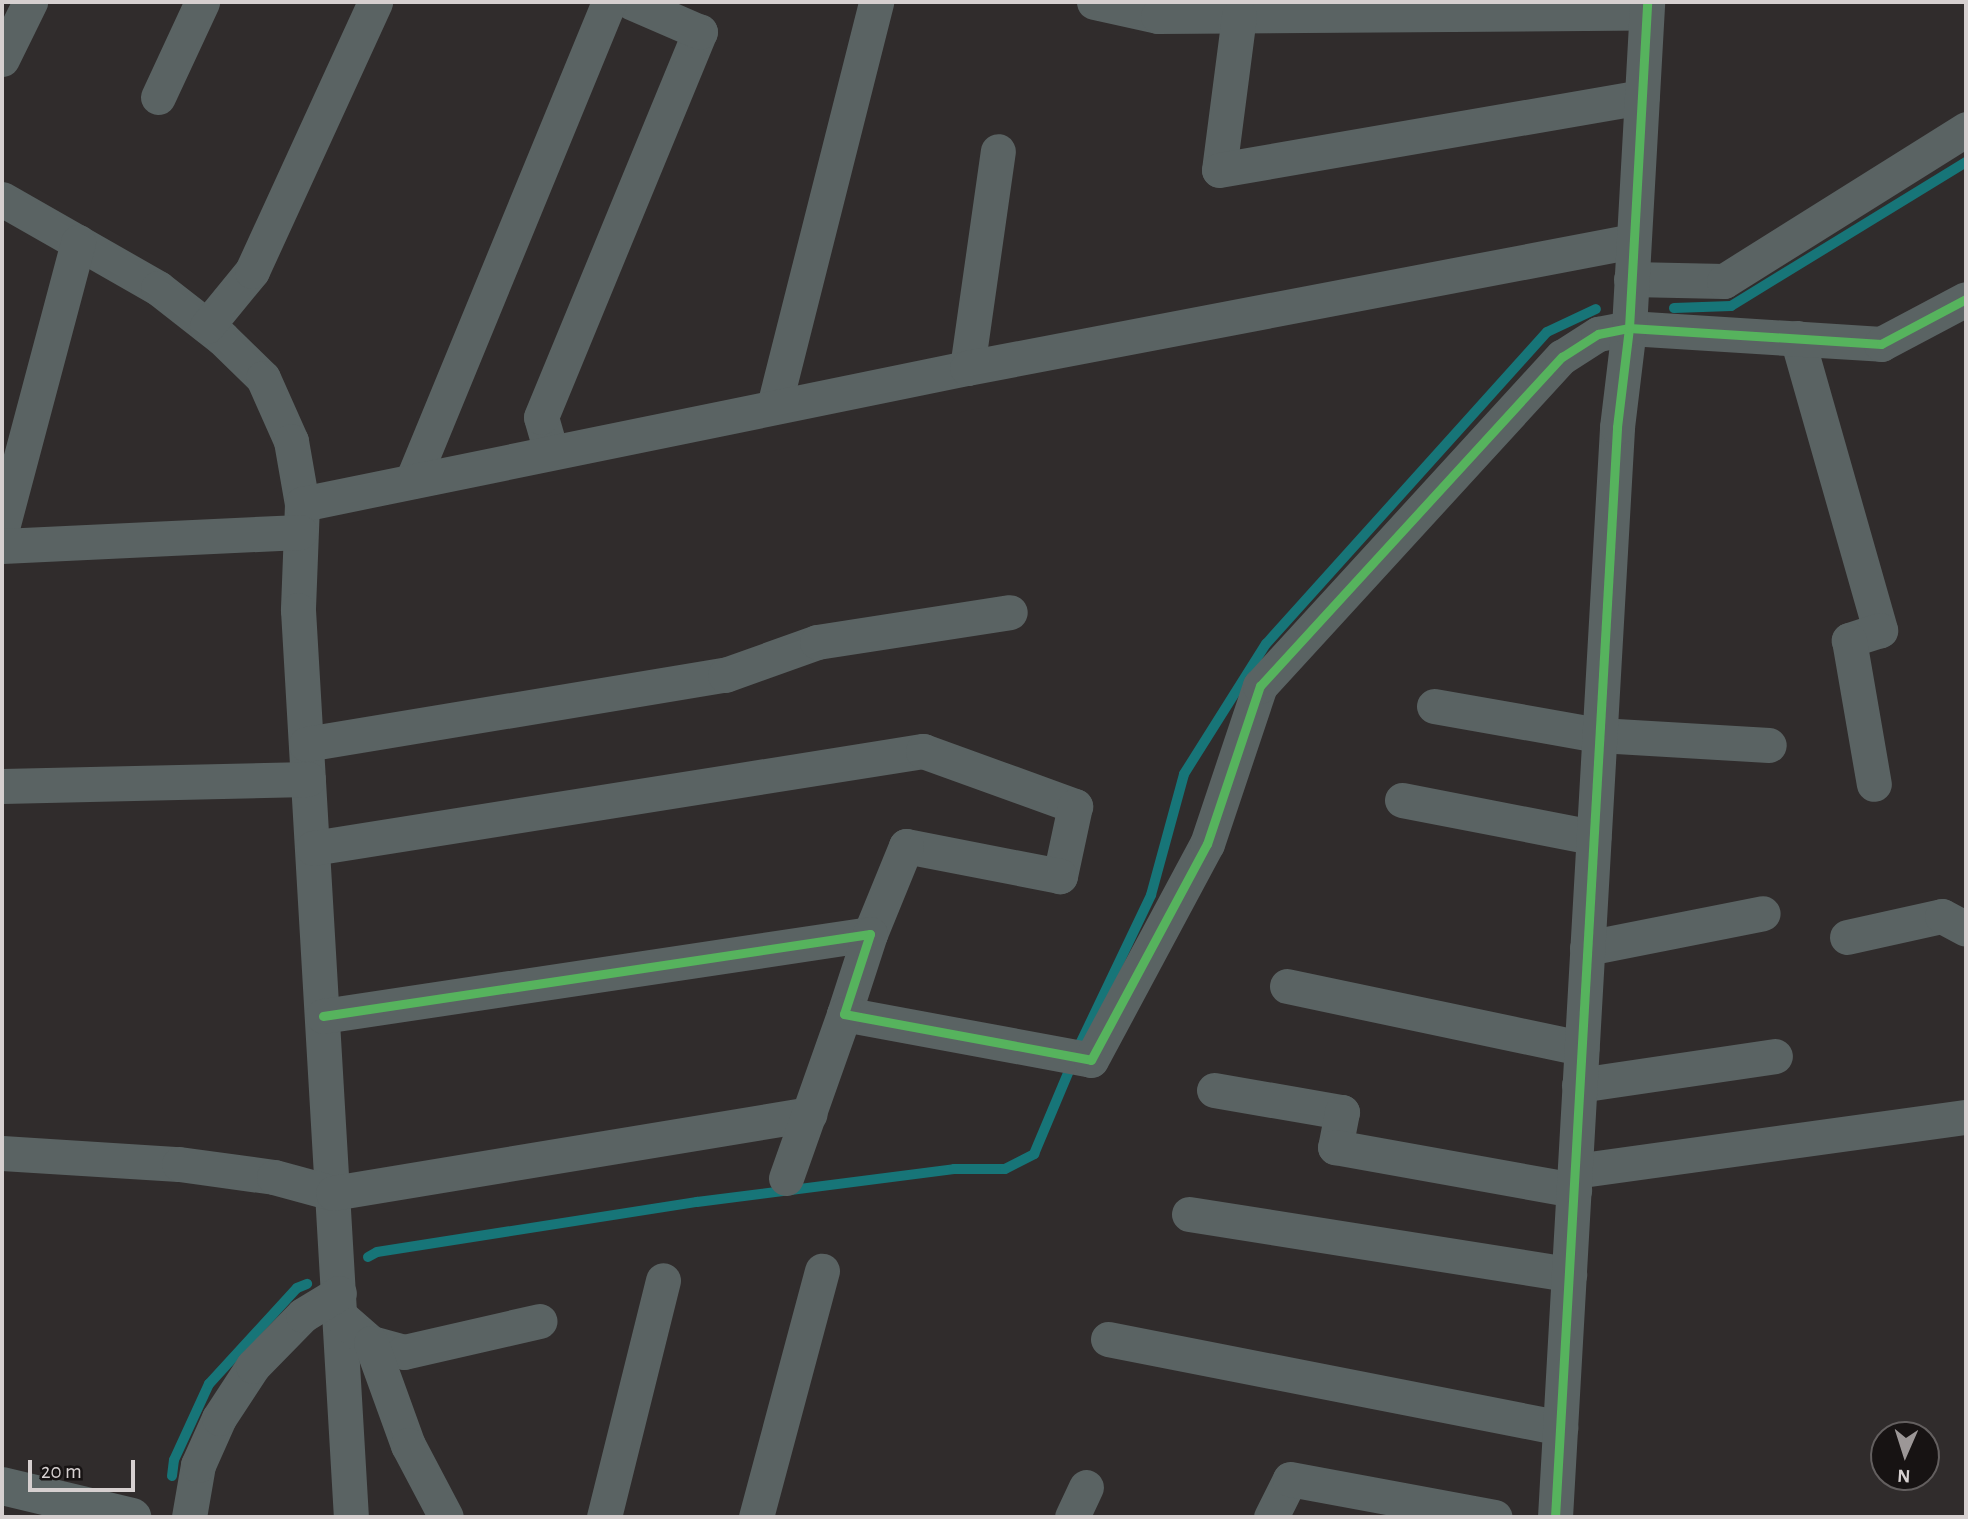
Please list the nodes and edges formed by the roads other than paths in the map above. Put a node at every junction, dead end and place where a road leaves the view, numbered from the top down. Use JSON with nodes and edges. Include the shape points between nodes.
{"nodes":[{"id":1,"x":30,"y":2,"type":"edge"},
{"id":2,"x":202,"y":2,"type":"edge"},
{"id":3,"x":375,"y":2,"type":"edge"},
{"id":4,"x":609,"y":2,"type":"edge"},
{"id":5,"x":631,"y":2,"type":"edge"},
{"id":6,"x":876,"y":2,"type":"edge"},
{"id":7,"x":1094,"y":2,"type":"edge"},
{"id":8,"x":1646,"y":7,"type":"edge"},
{"id":9,"x":1239,"y":16,"type":"junction"},
{"id":10,"x":2,"y":59,"type":"edge"},
{"id":11,"x":158,"y":97,"type":"dead end"},
{"id":12,"x":1642,"y":97,"type":"junction"},
{"id":13,"x":1966,"y":129,"type":"edge"},
{"id":14,"x":998,"y":151,"type":"dead end"},
{"id":15,"x":2,"y":199,"type":"edge"},
{"id":16,"x":1633,"y":241,"type":"junction"},
{"id":17,"x":78,"y":242,"type":"junction"},
{"id":18,"x":1631,"y":279,"type":"junction"},
{"id":19,"x":1966,"y":299,"type":"edge"},
{"id":20,"x":207,"y":326,"type":"junction"},
{"id":21,"x":1629,"y":328,"type":"junction"},
{"id":22,"x":1797,"y":338,"type":"junction"},
{"id":23,"x":967,"y":368,"type":"junction"},
{"id":24,"x":774,"y":406,"type":"junction"},
{"id":25,"x":551,"y":452,"type":"junction"},
{"id":26,"x":412,"y":481,"type":"junction"},
{"id":27,"x":301,"y":518,"type":"junction"},
{"id":28,"x":2,"y":528,"type":"edge"},
{"id":29,"x":2,"y":546,"type":"edge"},
{"id":30,"x":1010,"y":612,"type":"dead end"},
{"id":31,"x":1434,"y":706,"type":"dead end"},
{"id":32,"x":1599,"y":735,"type":"junction"},
{"id":33,"x":306,"y":744,"type":"junction"},
{"id":34,"x":1769,"y":745,"type":"dead end"},
{"id":35,"x":309,"y":779,"type":"junction"},
{"id":36,"x":1874,"y":784,"type":"dead end"},
{"id":37,"x":2,"y":786,"type":"edge"},
{"id":38,"x":1402,"y":800,"type":"dead end"},
{"id":39,"x":1593,"y":837,"type":"junction"},
{"id":40,"x":313,"y":848,"type":"junction"},
{"id":41,"x":1763,"y":913,"type":"dead end"},
{"id":42,"x":1966,"y":929,"type":"edge"},
{"id":43,"x":870,"y":934,"type":"junction"},
{"id":44,"x":1847,"y":937,"type":"dead end"},
{"id":45,"x":1587,"y":948,"type":"junction"},
{"id":46,"x":1287,"y":986,"type":"dead end"},
{"id":47,"x":844,"y":1014,"type":"junction"},
{"id":48,"x":323,"y":1016,"type":"junction"},
{"id":49,"x":1582,"y":1048,"type":"junction"},
{"id":50,"x":1775,"y":1056,"type":"dead end"},
{"id":51,"x":1579,"y":1085,"type":"junction"},
{"id":52,"x":1214,"y":1090,"type":"dead end"},
{"id":53,"x":809,"y":1114,"type":"junction"},
{"id":54,"x":1966,"y":1117,"type":"edge"},
{"id":55,"x":2,"y":1153,"type":"edge"},
{"id":56,"x":786,"y":1178,"type":"dead end"},
{"id":57,"x":1574,"y":1180,"type":"junction"},
{"id":58,"x":333,"y":1193,"type":"junction"},
{"id":59,"x":1189,"y":1214,"type":"dead end"},
{"id":60,"x":822,"y":1271,"type":"dead end"},
{"id":61,"x":1569,"y":1274,"type":"junction"},
{"id":62,"x":663,"y":1280,"type":"dead end"},
{"id":63,"x":339,"y":1304,"type":"junction"},
{"id":64,"x":539,"y":1321,"type":"dead end"},
{"id":65,"x":1108,"y":1339,"type":"dead end"},
{"id":66,"x":370,"y":1343,"type":"junction"},
{"id":67,"x":1560,"y":1428,"type":"junction"},
{"id":68,"x":2,"y":1486,"type":"edge"},
{"id":69,"x":132,"y":1517,"type":"edge"},
{"id":70,"x":188,"y":1517,"type":"edge"},
{"id":71,"x":351,"y":1517,"type":"edge"},
{"id":72,"x":446,"y":1517,"type":"edge"},
{"id":73,"x":604,"y":1517,"type":"edge"},
{"id":74,"x":756,"y":1517,"type":"edge"},
{"id":75,"x":1271,"y":1517,"type":"edge"},
{"id":76,"x":1495,"y":1517,"type":"edge"},
{"id":77,"x":1555,"y":1517,"type":"edge"}],
"edges":[{"from":1,"to":10,"type":"street"},
{"from":2,"to":11,"type":"street"},
{"from":3,"to":20,"type":"street","via":[[252,271]]},
{"from":4,"to":26,"type":"street"},
{"from":5,"to":25,"type":"street","via":[[700,32],[541,417]]},
{"from":6,"to":24,"type":"street"},
{"from":7,"to":9,"type":"street","via":[[1158,16]]},
{"from":8,"to":9,"type":"street"},
{"from":8,"to":12,"type":"street"},
{"from":9,"to":12,"type":"street","via":[[1219,170]]},
{"from":12,"to":16,"type":"street"},
{"from":13,"to":18,"type":"street","via":[[1724,281]]},
{"from":14,"to":23,"type":"street"},
{"from":15,"to":17,"type":"street"},
{"from":16,"to":18,"type":"street"},
{"from":16,"to":23,"type":"street"},
{"from":17,"to":20,"type":"street","via":[[158,288]]},
{"from":17,"to":28,"type":"street"},
{"from":18,"to":21,"type":"street"},
{"from":19,"to":22,"type":"street","via":[[1881,344]]},
{"from":20,"to":27,"type":"street","via":[[263,378],[290,441]]},
{"from":21,"to":22,"type":"street"},
{"from":21,"to":32,"type":"street","via":[[1617,427]]},
{"from":21,"to":47,"type":"street","via":[[1598,334],[1562,357],[1260,686],[1207,844],[1091,1060]]},
{"from":22,"to":36,"type":"street","via":[[1880,630],[1849,640]]},
{"from":23,"to":24,"type":"street"},
{"from":24,"to":25,"type":"street"},
{"from":25,"to":26,"type":"street"},
{"from":26,"to":27,"type":"street"},
{"from":27,"to":29,"type":"street"},
{"from":27,"to":33,"type":"street","via":[[298,610]]},
{"from":30,"to":33,"type":"street","via":[[817,642],[725,675]]},
{"from":31,"to":32,"type":"street"},
{"from":32,"to":34,"type":"street"},
{"from":32,"to":39,"type":"street"},
{"from":33,"to":35,"type":"street"},
{"from":35,"to":37,"type":"street"},
{"from":35,"to":40,"type":"street"},
{"from":38,"to":39,"type":"street"},
{"from":39,"to":45,"type":"street"},
{"from":40,"to":43,"type":"street","via":[[923,751],[1074,806],[1060,876],[906,846]]},
{"from":40,"to":48,"type":"street"},
{"from":41,"to":45,"type":"street"},
{"from":42,"to":44,"type":"street","via":[[1942,916]]},
{"from":43,"to":47,"type":"street"},
{"from":43,"to":48,"type":"street"},
{"from":45,"to":49,"type":"street"},
{"from":46,"to":49,"type":"street"},
{"from":47,"to":53,"type":"street"},
{"from":48,"to":58,"type":"street"},
{"from":49,"to":51,"type":"street"},
{"from":50,"to":51,"type":"street"},
{"from":51,"to":57,"type":"street"},
{"from":52,"to":57,"type":"street","via":[[1342,1112],[1335,1147]]},
{"from":53,"to":56,"type":"street"},
{"from":53,"to":58,"type":"street"},
{"from":54,"to":57,"type":"street"},
{"from":55,"to":58,"type":"street","via":[[178,1164],[274,1178]]},
{"from":57,"to":61,"type":"street"},
{"from":58,"to":63,"type":"street"},
{"from":59,"to":61,"type":"street"},
{"from":60,"to":74,"type":"street"},
{"from":61,"to":67,"type":"street"},
{"from":62,"to":73,"type":"street"},
{"from":63,"to":66,"type":"street"},
{"from":63,"to":70,"type":"street","via":[[303,1315],[253,1366],[219,1418],[198,1465]]},
{"from":63,"to":71,"type":"street"},
{"from":64,"to":66,"type":"street","via":[[404,1352]]},
{"from":65,"to":67,"type":"street"},
{"from":66,"to":72,"type":"street","via":[[408,1445]]},
{"from":67,"to":77,"type":"street"},
{"from":68,"to":69,"type":"main road"},
{"from":75,"to":76,"type":"street","via":[[1290,1479]]}]}
